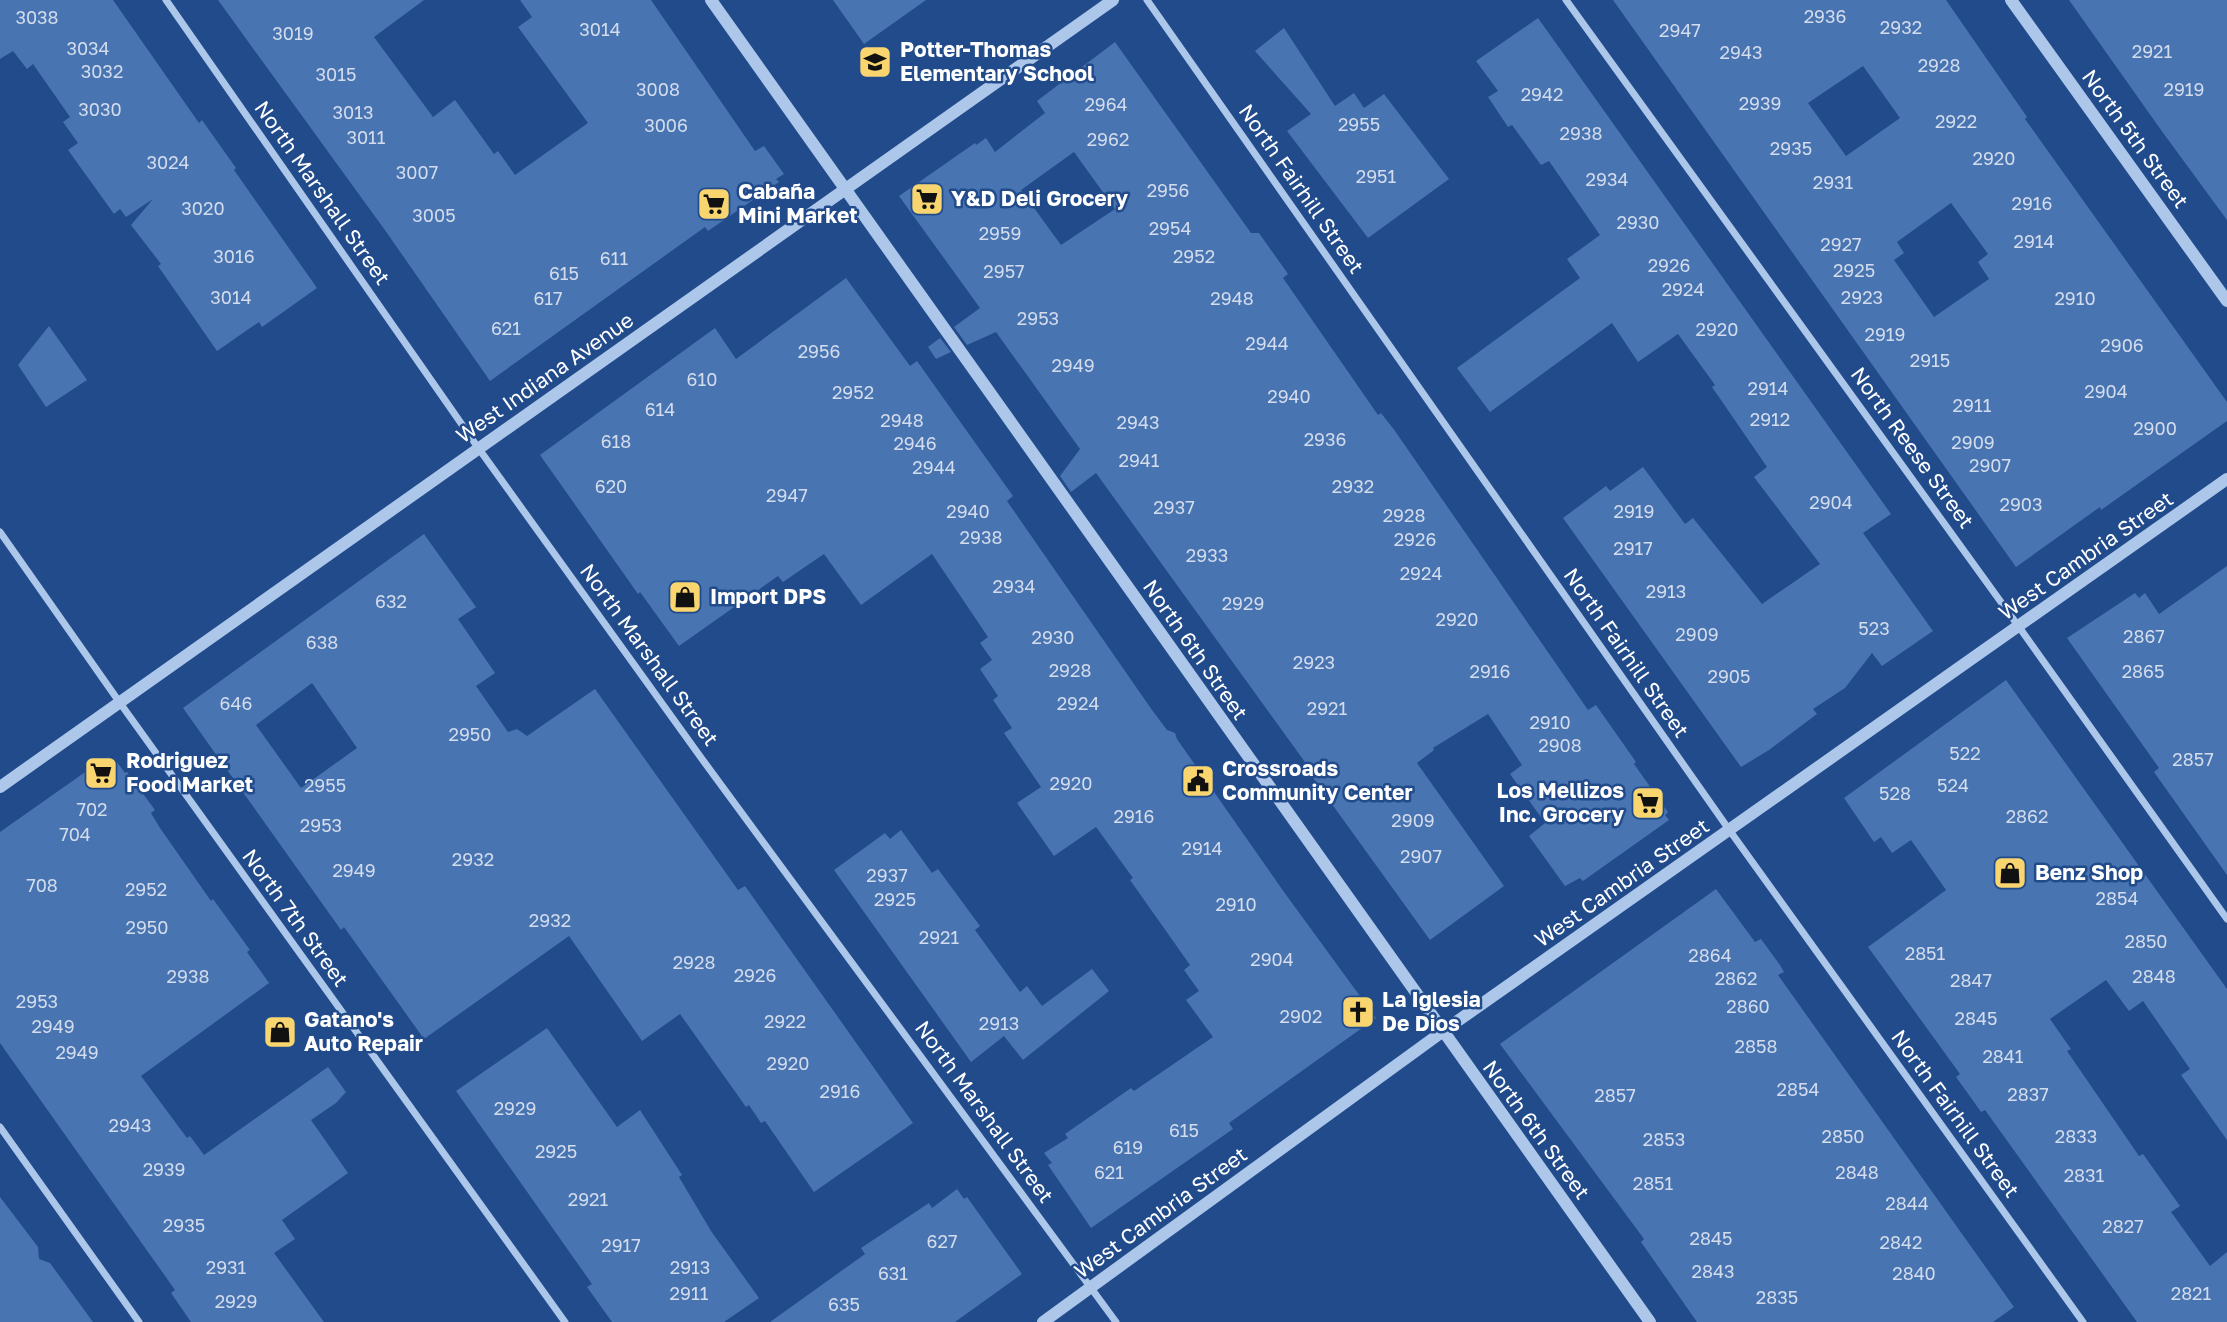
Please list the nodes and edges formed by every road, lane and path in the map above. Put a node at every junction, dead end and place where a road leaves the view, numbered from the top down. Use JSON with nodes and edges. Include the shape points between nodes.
{"nodes":[{"id":1,"x":166,"y":0,"type":"edge"},
{"id":2,"x":710,"y":0,"type":"edge"},
{"id":3,"x":1113,"y":0,"type":"edge"},
{"id":4,"x":1147,"y":0,"type":"edge"},
{"id":5,"x":1566,"y":0,"type":"edge"},
{"id":6,"x":2011,"y":0,"type":"edge"},
{"id":7,"x":845,"y":189,"type":"junction"},
{"id":8,"x":2227,"y":301,"type":"edge"},
{"id":9,"x":479,"y":449,"type":"junction"},
{"id":10,"x":2227,"y":479,"type":"edge"},
{"id":11,"x":0,"y":532,"type":"edge"},
{"id":12,"x":2019,"y":627,"type":"junction"},
{"id":13,"x":120,"y":703,"type":"junction"},
{"id":14,"x":0,"y":787,"type":"edge"},
{"id":15,"x":1730,"y":831,"type":"junction"},
{"id":16,"x":2227,"y":919,"type":"edge"},
{"id":17,"x":1442,"y":1032,"type":"junction"},
{"id":18,"x":0,"y":1128,"type":"edge"},
{"id":19,"x":1092,"y":1288,"type":"junction"},
{"id":20,"x":139,"y":1322,"type":"edge"},
{"id":21,"x":565,"y":1322,"type":"edge"},
{"id":22,"x":1043,"y":1322,"type":"edge"},
{"id":23,"x":1116,"y":1322,"type":"edge"},
{"id":24,"x":1650,"y":1322,"type":"edge"},
{"id":25,"x":2083,"y":1322,"type":"edge"}],
"edges":[{"from":1,"to":9,"type":"street","name":"North Marshall Street"},
{"from":2,"to":7,"type":"street","name":"North 6th Street"},
{"from":3,"to":7,"type":"street","name":"West Indiana Avenue"},
{"from":4,"to":15,"type":"street","name":"North Fairhill Street"},
{"from":5,"to":12,"type":"street","name":"North Reese Street"},
{"from":6,"to":8,"type":"street","name":"North 5th Street"},
{"from":7,"to":9,"type":"street","name":"West Indiana Avenue"},
{"from":7,"to":17,"type":"street","name":"North 6th Street"},
{"from":9,"to":13,"type":"street","name":"West Indiana Avenue"},
{"from":9,"to":19,"type":"street","name":"North Marshall Street"},
{"from":10,"to":12,"type":"street","name":"West Cambria Street"},
{"from":11,"to":13,"type":"street","name":"North 7th Street"},
{"from":12,"to":15,"type":"street","name":"West Cambria Street"},
{"from":12,"to":16,"type":"street","name":"North Reese Street"},
{"from":13,"to":14,"type":"street","name":"West Indiana Avenue"},
{"from":13,"to":21,"type":"street","name":"North 7th Street"},
{"from":15,"to":17,"type":"street","name":"West Cambria Street"},
{"from":15,"to":25,"type":"street","name":"North Fairhill Street"},
{"from":17,"to":19,"type":"street","name":"West Cambria Street"},
{"from":17,"to":24,"type":"street","name":"North 6th Street"},
{"from":18,"to":20,"type":"street"},
{"from":19,"to":22,"type":"street","name":"West Cambria Street"},
{"from":19,"to":23,"type":"street","name":"North Marshall Street"}]}
